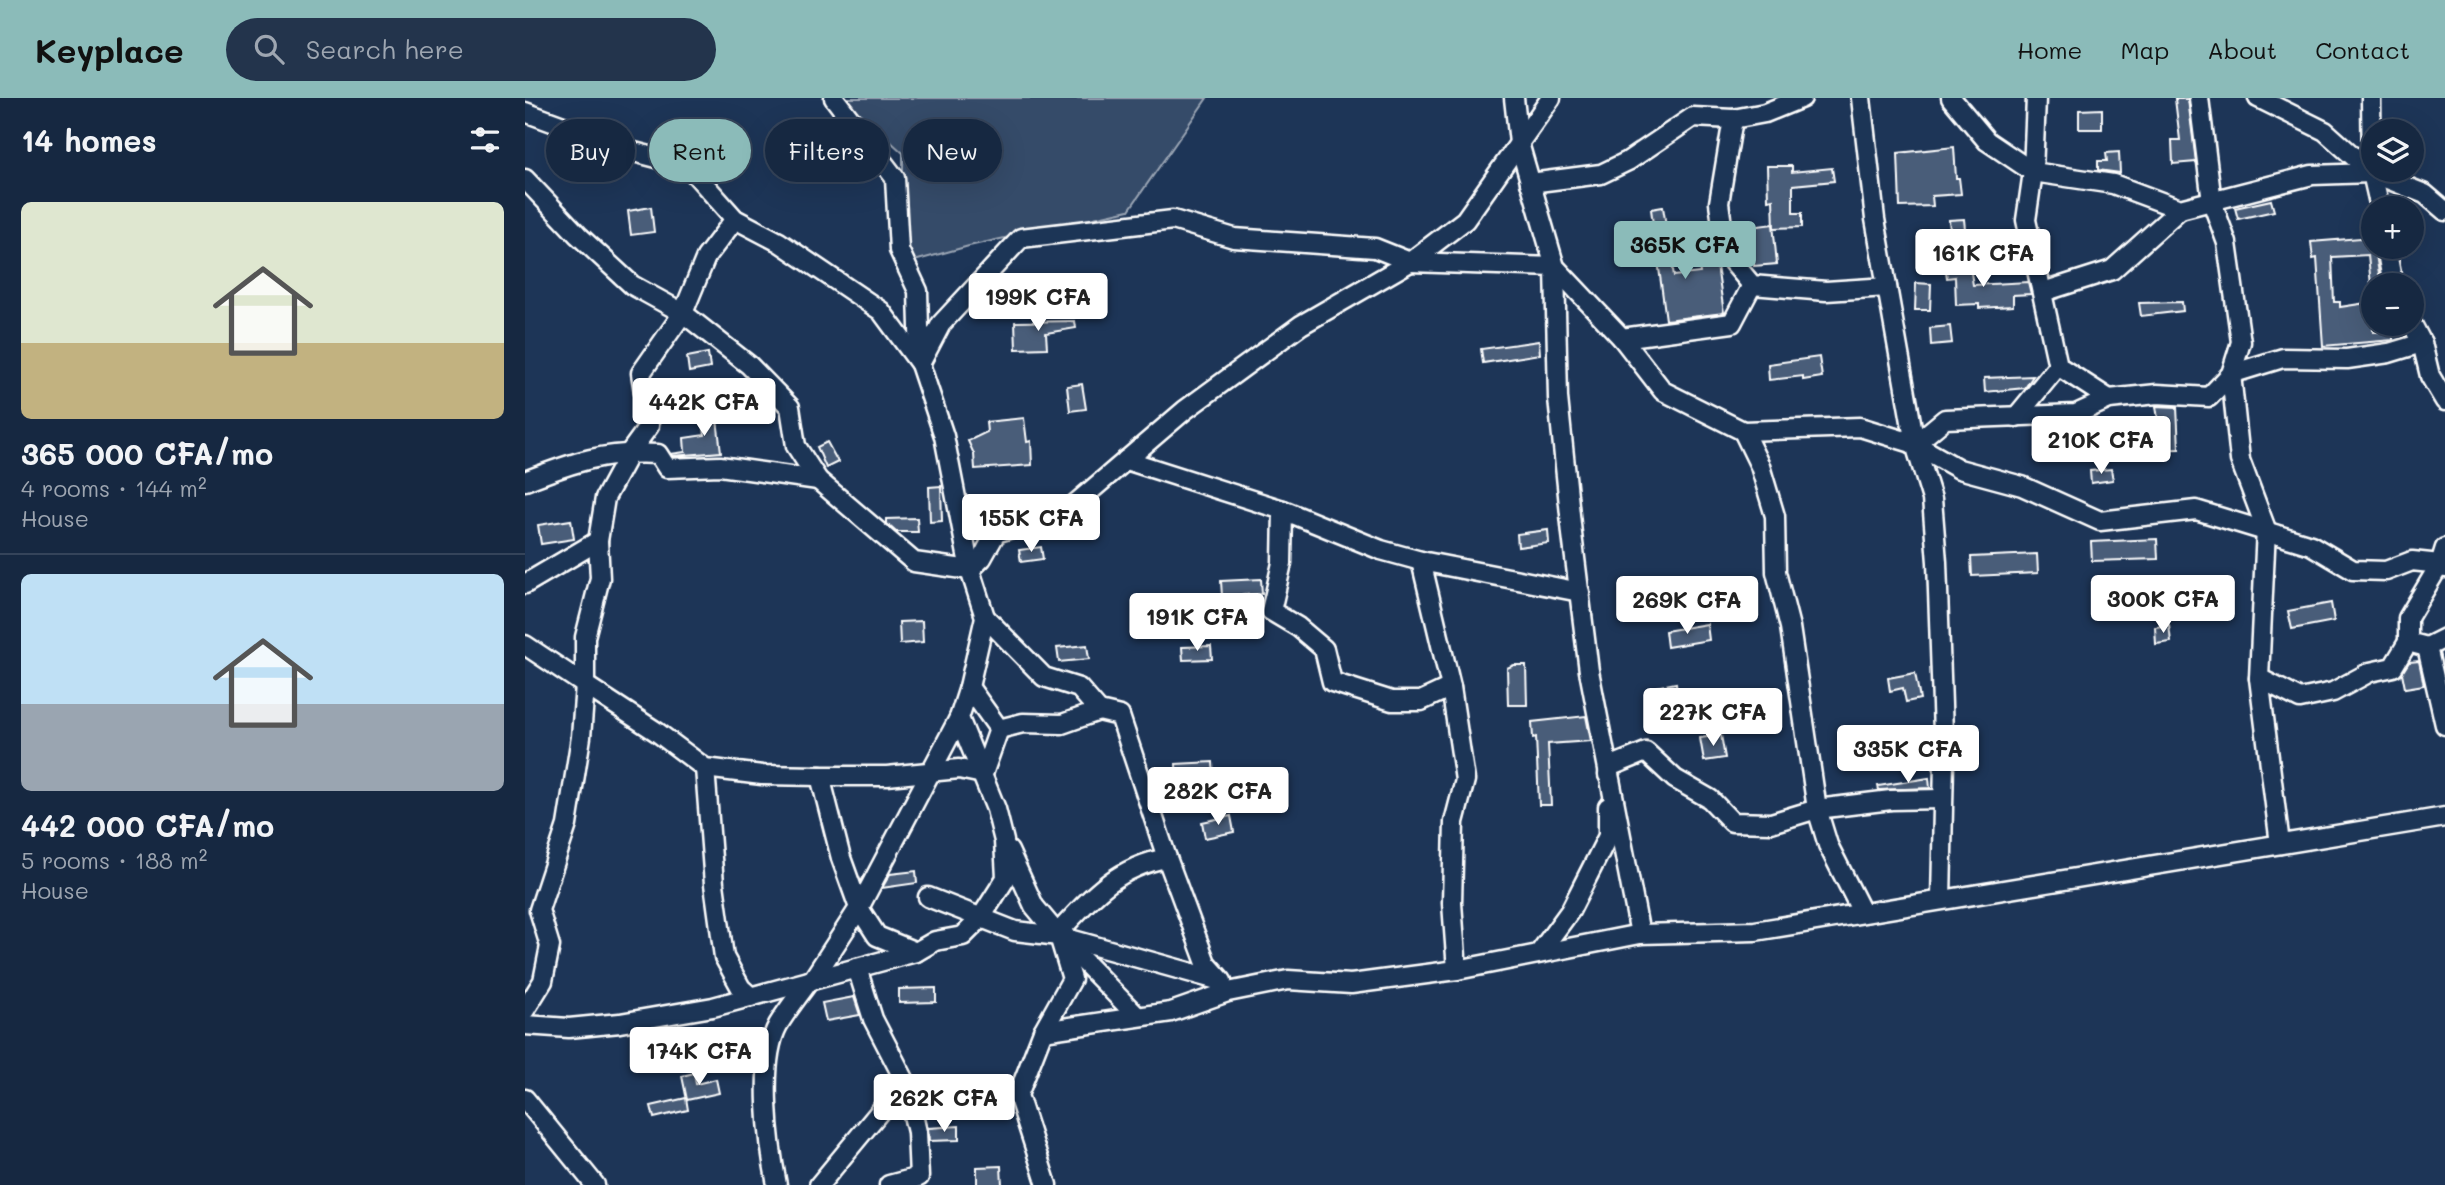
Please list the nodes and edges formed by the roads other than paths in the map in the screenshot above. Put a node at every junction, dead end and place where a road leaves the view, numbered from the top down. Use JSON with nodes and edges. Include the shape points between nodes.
{"nodes":[{"id":1,"x":834,"y":98,"type":"edge"},
{"id":2,"x":1514,"y":98,"type":"edge"},
{"id":3,"x":1551,"y":98,"type":"edge"},
{"id":4,"x":1802,"y":98,"type":"edge"},
{"id":5,"x":1861,"y":98,"type":"edge"},
{"id":6,"x":1951,"y":98,"type":"edge"},
{"id":7,"x":2036,"y":98,"type":"edge"},
{"id":8,"x":2199,"y":98,"type":"edge"},
{"id":9,"x":2258,"y":98,"type":"edge"},
{"id":10,"x":2371,"y":98,"type":"edge"},
{"id":11,"x":525,"y":112,"type":"edge"},
{"id":12,"x":1733,"y":119,"type":"junction"},
{"id":13,"x":2371,"y":119,"type":"edge"},
{"id":14,"x":1519,"y":143,"type":"junction"},
{"id":15,"x":2361,"y":163,"type":"edge"},
{"id":16,"x":2033,"y":172,"type":"junction"},
{"id":17,"x":2361,"y":173,"type":"edge"},
{"id":18,"x":525,"y":179,"type":"edge"},
{"id":19,"x":2395,"y":182,"type":"edge"},
{"id":20,"x":1530,"y":183,"type":"junction"},
{"id":21,"x":2212,"y":202,"type":"junction"},
{"id":22,"x":2181,"y":209,"type":"junction"},
{"id":23,"x":2445,"y":211,"type":"edge"},
{"id":24,"x":735,"y":219,"type":"junction"},
{"id":25,"x":1410,"y":262,"type":"junction"},
{"id":26,"x":1555,"y":267,"type":"junction"},
{"id":27,"x":1752,"y":285,"type":"junction"},
{"id":28,"x":1887,"y":287,"type":"junction"},
{"id":29,"x":2043,"y":292,"type":"junction"},
{"id":30,"x":683,"y":313,"type":"junction"},
{"id":31,"x":2418,"y":336,"type":"edge"},
{"id":32,"x":1622,"y":338,"type":"junction"},
{"id":33,"x":2422,"y":343,"type":"junction"},
{"id":34,"x":920,"y":364,"type":"junction"},
{"id":35,"x":2058,"y":366,"type":"junction"},
{"id":36,"x":2231,"y":374,"type":"junction"},
{"id":37,"x":2444,"y":397,"type":"edge"},
{"id":38,"x":2109,"y":399,"type":"junction"},
{"id":39,"x":2015,"y":417,"type":"junction"},
{"id":40,"x":1744,"y":431,"type":"junction"},
{"id":41,"x":1915,"y":444,"type":"junction"},
{"id":42,"x":630,"y":452,"type":"junction"},
{"id":43,"x":1126,"y":460,"type":"junction"},
{"id":44,"x":818,"y":480,"type":"junction"},
{"id":45,"x":525,"y":481,"type":"edge"},
{"id":46,"x":1283,"y":510,"type":"junction"},
{"id":47,"x":2266,"y":529,"type":"junction"},
{"id":48,"x":599,"y":541,"type":"junction"},
{"id":49,"x":2443,"y":560,"type":"edge"},
{"id":50,"x":1421,"y":561,"type":"junction"},
{"id":51,"x":970,"y":570,"type":"junction"},
{"id":52,"x":525,"y":584,"type":"edge"},
{"id":53,"x":1580,"y":592,"type":"junction"},
{"id":54,"x":985,"y":617,"type":"junction"},
{"id":55,"x":2445,"y":638,"type":"edge"},
{"id":56,"x":2408,"y":642,"type":"junction"},
{"id":57,"x":525,"y":645,"type":"edge"},
{"id":58,"x":2427,"y":647,"type":"junction"},
{"id":59,"x":2259,"y":678,"type":"junction"},
{"id":60,"x":585,"y":685,"type":"junction"},
{"id":61,"x":969,"y":687,"type":"junction"},
{"id":62,"x":1451,"y":687,"type":"junction"},
{"id":63,"x":1099,"y":711,"type":"junction"},
{"id":64,"x":959,"y":718,"type":"junction"},
{"id":65,"x":2445,"y":725,"type":"edge"},
{"id":66,"x":999,"y":729,"type":"junction"},
{"id":67,"x":1609,"y":767,"type":"junction"},
{"id":68,"x":705,"y":768,"type":"junction"},
{"id":69,"x":928,"y":772,"type":"junction"},
{"id":70,"x":983,"y":774,"type":"junction"},
{"id":71,"x":820,"y":776,"type":"junction"},
{"id":72,"x":1941,"y":799,"type":"junction"},
{"id":73,"x":1817,"y":809,"type":"junction"},
{"id":74,"x":2445,"y":817,"type":"edge"},
{"id":75,"x":1004,"y":841,"type":"junction"},
{"id":76,"x":2280,"y":844,"type":"junction"},
{"id":77,"x":1167,"y":858,"type":"junction"},
{"id":78,"x":928,"y":897,"type":"dead end"},
{"id":79,"x":1941,"y":899,"type":"junction"},
{"id":80,"x":859,"y":908,"type":"junction"},
{"id":81,"x":1863,"y":912,"type":"junction"},
{"id":82,"x":980,"y":919,"type":"junction"},
{"id":83,"x":1016,"y":931,"type":"junction"},
{"id":84,"x":1640,"y":934,"type":"junction"},
{"id":85,"x":1058,"y":935,"type":"junction"},
{"id":86,"x":963,"y":936,"type":"junction"},
{"id":87,"x":916,"y":953,"type":"junction"},
{"id":88,"x":1540,"y":953,"type":"junction"},
{"id":89,"x":857,"y":968,"type":"junction"},
{"id":90,"x":1457,"y":970,"type":"junction"},
{"id":91,"x":811,"y":980,"type":"junction"},
{"id":92,"x":1288,"y":980,"type":"junction"},
{"id":93,"x":1222,"y":981,"type":"junction"},
{"id":94,"x":751,"y":997,"type":"junction"},
{"id":95,"x":525,"y":1010,"type":"edge"},
{"id":96,"x":1136,"y":1015,"type":"junction"},
{"id":97,"x":525,"y":1025,"type":"edge"},
{"id":98,"x":1043,"y":1031,"type":"junction"},
{"id":99,"x":905,"y":1081,"type":"junction"},
{"id":100,"x":525,"y":1099,"type":"edge"},
{"id":101,"x":823,"y":1184,"type":"edge"},
{"id":102,"x":595,"y":1185,"type":"edge"},
{"id":103,"x":777,"y":1185,"type":"edge"},
{"id":104,"x":888,"y":1185,"type":"edge"},
{"id":105,"x":1047,"y":1185,"type":"edge"}],
"edges":[{"from":1,"to":34,"type":"street","via":[[895,178],[899,250],[918,291]]},
{"from":2,"to":14,"type":"street"},
{"from":3,"to":14,"type":"street"},
{"from":4,"to":12,"type":"street","via":[[1766,113]]},
{"from":5,"to":28,"type":"street"},
{"from":6,"to":16,"type":"street","via":[[1987,141]]},
{"from":7,"to":16,"type":"street"},
{"from":8,"to":21,"type":"street"},
{"from":9,"to":15,"type":"street","via":[[2325,131]]},
{"from":10,"to":13,"type":"street"},
{"from":11,"to":24,"type":"street","via":[[634,152],[688,166]]},
{"from":12,"to":20,"type":"street","via":[[1693,117],[1601,174]]},
{"from":12,"to":27,"type":"street","via":[[1719,204],[1726,254]]},
{"from":14,"to":20,"type":"street"},
{"from":14,"to":25,"type":"street","via":[[1465,220]]},
{"from":16,"to":22,"type":"street","via":[[2113,184]]},
{"from":16,"to":29,"type":"street","via":[[2026,220]]},
{"from":17,"to":21,"type":"street","via":[[2312,175]]},
{"from":18,"to":30,"type":"street","via":[[632,285]]},
{"from":19,"to":23,"type":"street","via":[[2425,194]]},
{"from":20,"to":26,"type":"street"},
{"from":21,"to":22,"type":"street"},
{"from":21,"to":36,"type":"street","via":[[2227,243],[2241,342]]},
{"from":22,"to":29,"type":"street","via":[[2112,270]]},
{"from":24,"to":30,"type":"street","via":[[706,257]]},
{"from":24,"to":34,"type":"street","via":[[779,242],[881,311]]},
{"from":25,"to":26,"type":"street"},
{"from":25,"to":34,"type":"street","via":[[1375,248],[1234,238],[1173,220],[1021,238],[941,324]]},
{"from":25,"to":43,"type":"street","via":[[1301,325],[1185,410]]},
{"from":26,"to":32,"type":"street"},
{"from":26,"to":53,"type":"street","via":[[1558,398]]},
{"from":27,"to":28,"type":"street","via":[[1826,291]]},
{"from":27,"to":32,"type":"street","via":[[1732,323]]},
{"from":28,"to":41,"type":"street"},
{"from":29,"to":35,"type":"street"},
{"from":30,"to":42,"type":"street","via":[[641,373],[649,426]]},
{"from":30,"to":44,"type":"street","via":[[749,365],[790,407],[796,446]]},
{"from":31,"to":33,"type":"street"},
{"from":32,"to":40,"type":"street","via":[[1663,391]]},
{"from":33,"to":36,"type":"street","via":[[2347,359],[2283,359]]},
{"from":33,"to":37,"type":"street","via":[[2430,376]]},
{"from":34,"to":51,"type":"street","via":[[944,436]]},
{"from":35,"to":38,"type":"street"},
{"from":35,"to":39,"type":"street"},
{"from":36,"to":38,"type":"street","via":[[2209,397],[2157,394]]},
{"from":36,"to":47,"type":"street","via":[[2240,460]]},
{"from":38,"to":39,"type":"street","via":[[2076,414]]},
{"from":39,"to":41,"type":"street","via":[[1945,419]]},
{"from":40,"to":41,"type":"street","via":[[1860,427]]},
{"from":40,"to":73,"type":"street","via":[[1775,516],[1776,572],[1790,626]]},
{"from":41,"to":47,"type":"street","via":[[1959,469],[2022,486],[2099,521],[2196,510]]},
{"from":41,"to":72,"type":"street","via":[[1932,499],[1937,562],[1944,762]]},
{"from":42,"to":44,"type":"street","via":[[658,454],[667,468],[720,466]]},
{"from":42,"to":45,"type":"street","via":[[576,461]]},
{"from":42,"to":48,"type":"street","via":[[605,498]]},
{"from":43,"to":46,"type":"street"},
{"from":43,"to":51,"type":"street","via":[[1068,510],[996,533]]},
{"from":44,"to":51,"type":"street","via":[[914,562]]},
{"from":46,"to":50,"type":"street","via":[[1381,550]]},
{"from":46,"to":62,"type":"street","via":[[1282,563],[1271,611],[1324,649],[1332,682],[1392,701],[1421,701]]},
{"from":47,"to":49,"type":"street","via":[[2311,545],[2353,570],[2386,571],[2412,561]]},
{"from":47,"to":59,"type":"street"},
{"from":48,"to":52,"type":"street"},
{"from":48,"to":60,"type":"street","via":[[600,579],[585,637]]},
{"from":49,"to":56,"type":"street","via":[[2408,618]]},
{"from":50,"to":53,"type":"street"},
{"from":50,"to":62,"type":"street"},
{"from":51,"to":54,"type":"street"},
{"from":53,"to":67,"type":"street","via":[[1589,671]]},
{"from":54,"to":61,"type":"street"},
{"from":54,"to":63,"type":"street","via":[[1044,677],[1079,688]]},
{"from":55,"to":58,"type":"street"},
{"from":56,"to":58,"type":"street"},
{"from":56,"to":59,"type":"street","via":[[2393,667],[2300,699]]},
{"from":57,"to":60,"type":"street"},
{"from":58,"to":65,"type":"street"},
{"from":59,"to":76,"type":"street"},
{"from":60,"to":68,"type":"street"},
{"from":60,"to":95,"type":"street","via":[[567,825],[539,910],[551,946],[544,981]]},
{"from":61,"to":64,"type":"street"},
{"from":61,"to":66,"type":"street"},
{"from":62,"to":90,"type":"street","via":[[1465,780],[1454,822],[1452,903]]},
{"from":63,"to":66,"type":"street","via":[[1062,724],[1023,723]]},
{"from":63,"to":77,"type":"street","via":[[1120,716]]},
{"from":64,"to":69,"type":"street"},
{"from":64,"to":70,"type":"street"},
{"from":66,"to":70,"type":"street"},
{"from":67,"to":73,"type":"street","via":[[1646,752],[1675,779],[1710,799],[1732,822],[1771,823]]},
{"from":67,"to":84,"type":"street"},
{"from":67,"to":88,"type":"street","via":[[1608,836],[1570,911]]},
{"from":68,"to":71,"type":"street"},
{"from":68,"to":94,"type":"street","via":[[724,957],[741,989]]},
{"from":69,"to":70,"type":"street","via":[[960,769]]},
{"from":69,"to":71,"type":"street"},
{"from":69,"to":80,"type":"street"},
{"from":70,"to":75,"type":"street"},
{"from":71,"to":80,"type":"street"},
{"from":72,"to":73,"type":"street"},
{"from":72,"to":79,"type":"street"},
{"from":73,"to":81,"type":"street","via":[[1828,845]]},
{"from":74,"to":76,"type":"street"},
{"from":75,"to":82,"type":"street","via":[[1006,878]]},
{"from":75,"to":85,"type":"street","via":[[1034,906]]},
{"from":76,"to":79,"type":"street"},
{"from":77,"to":85,"type":"street","via":[[1145,862],[1098,890]]},
{"from":77,"to":93,"type":"street","via":[[1206,963]]},
{"from":78,"to":82,"type":"street"},
{"from":79,"to":81,"type":"street"},
{"from":80,"to":87,"type":"street","via":[[877,936]]},
{"from":80,"to":91,"type":"street"},
{"from":81,"to":84,"type":"street","via":[[1755,930]]},
{"from":82,"to":83,"type":"street"},
{"from":82,"to":86,"type":"street"},
{"from":83,"to":85,"type":"street"},
{"from":83,"to":86,"type":"street"},
{"from":84,"to":88,"type":"street"},
{"from":85,"to":93,"type":"street"},
{"from":85,"to":96,"type":"street"},
{"from":85,"to":98,"type":"street","via":[[1072,979]]},
{"from":86,"to":87,"type":"street","via":[[935,941]]},
{"from":87,"to":89,"type":"street"},
{"from":88,"to":90,"type":"street"},
{"from":89,"to":91,"type":"street"},
{"from":89,"to":99,"type":"street","via":[[873,1019]]},
{"from":90,"to":92,"type":"street","via":[[1351,984]]},
{"from":91,"to":94,"type":"street"},
{"from":91,"to":103,"type":"street","via":[[777,1026],[769,1048],[768,1139]]},
{"from":92,"to":93,"type":"street"},
{"from":92,"to":96,"type":"street","via":[[1228,992],[1171,1012]]},
{"from":94,"to":97,"type":"street","via":[[620,1023],[569,1028]]},
{"from":96,"to":98,"type":"street"},
{"from":98,"to":105,"type":"street","via":[[1018,1095]]},
{"from":99,"to":101,"type":"street"},
{"from":99,"to":104,"type":"street","via":[[917,1132],[919,1177]]},
{"from":100,"to":102,"type":"street"}]}
